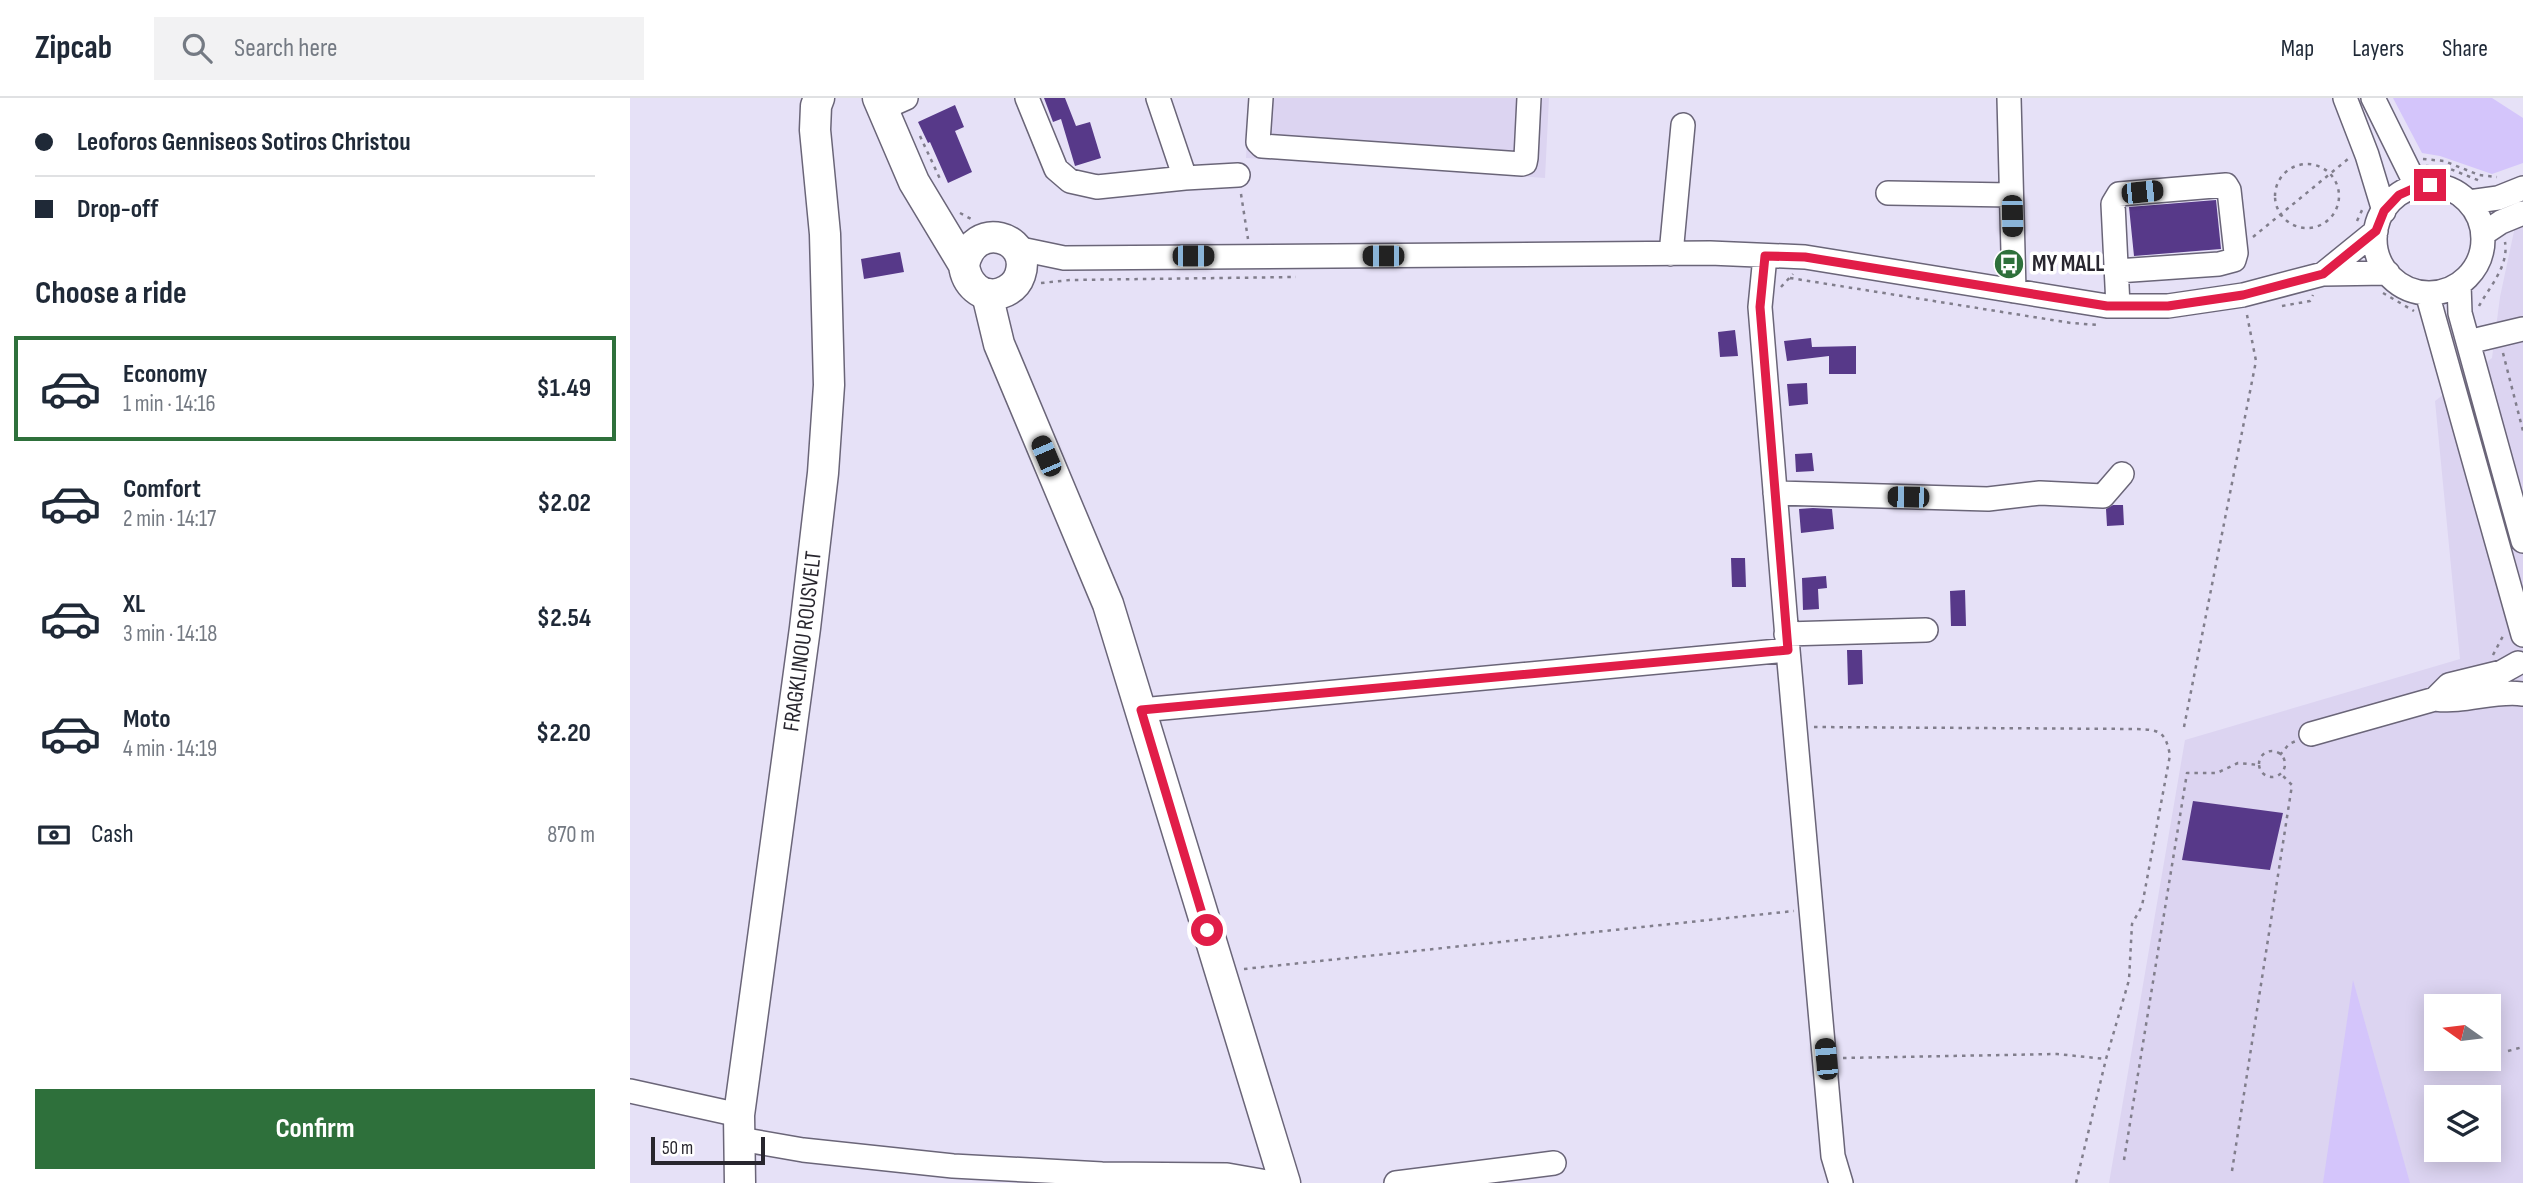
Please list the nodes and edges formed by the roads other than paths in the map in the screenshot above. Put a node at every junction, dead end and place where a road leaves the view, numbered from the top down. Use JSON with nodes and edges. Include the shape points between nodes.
{"nodes":[{"id":1,"x":819,"y":98,"type":"edge"},
{"id":2,"x":1027,"y":98,"type":"edge"},
{"id":3,"x":1158,"y":98,"type":"edge"},
{"id":4,"x":1261,"y":98,"type":"edge"},
{"id":5,"x":1530,"y":98,"type":"edge"},
{"id":6,"x":2009,"y":98,"type":"edge"},
{"id":7,"x":2345,"y":98,"type":"edge"},
{"id":8,"x":2373,"y":98,"type":"edge"},
{"id":9,"x":889,"y":100,"type":"edge"},
{"id":10,"x":1683,"y":125,"type":"dead end"},
{"id":11,"x":1238,"y":175,"type":"road end"},
{"id":12,"x":2418,"y":176,"type":"junction"},
{"id":13,"x":1185,"y":178,"type":"junction"},
{"id":14,"x":2515,"y":182,"type":"edge"},
{"id":15,"x":1888,"y":193,"type":"dead end"},
{"id":16,"x":2011,"y":195,"type":"junction"},
{"id":17,"x":2469,"y":202,"type":"junction"},
{"id":18,"x":2523,"y":213,"type":"edge"},
{"id":19,"x":2370,"y":217,"type":"junction"},
{"id":20,"x":2492,"y":228,"type":"junction"},
{"id":21,"x":979,"y":231,"type":"junction"},
{"id":22,"x":1671,"y":254,"type":"junction"},
{"id":23,"x":1765,"y":256,"type":"junction"},
{"id":24,"x":964,"y":265,"type":"junction"},
{"id":25,"x":2117,"y":271,"type":"junction"},
{"id":26,"x":2323,"y":274,"type":"junction"},
{"id":27,"x":1013,"y":279,"type":"junction"},
{"id":28,"x":2382,"y":281,"type":"junction"},
{"id":29,"x":2459,"y":284,"type":"junction"},
{"id":30,"x":2014,"y":291,"type":"junction"},
{"id":31,"x":2427,"y":293,"type":"junction"},
{"id":32,"x":2118,"y":306,"type":"junction"},
{"id":33,"x":2523,"y":329,"type":"edge"},
{"id":34,"x":2468,"y":342,"type":"junction"},
{"id":35,"x":2122,"y":474,"type":"dead end"},
{"id":36,"x":1775,"y":494,"type":"junction"},
{"id":37,"x":2523,"y":541,"type":"edge"},
{"id":38,"x":1926,"y":630,"type":"dead end"},
{"id":39,"x":2513,"y":634,"type":"edge"},
{"id":40,"x":1787,"y":642,"type":"junction"},
{"id":41,"x":2521,"y":658,"type":"edge"},
{"id":42,"x":2523,"y":693,"type":"edge"},
{"id":43,"x":2435,"y":699,"type":"junction"},
{"id":44,"x":1141,"y":710,"type":"junction"},
{"id":45,"x":2311,"y":734,"type":"dead end"},
{"id":46,"x":630,"y":1091,"type":"edge"},
{"id":47,"x":740,"y":1127,"type":"junction"},
{"id":48,"x":1554,"y":1163,"type":"dead end"},
{"id":49,"x":740,"y":1183,"type":"edge"},
{"id":50,"x":1272,"y":1183,"type":"edge"},
{"id":51,"x":1284,"y":1183,"type":"edge"},
{"id":52,"x":1396,"y":1183,"type":"edge"},
{"id":53,"x":1841,"y":1183,"type":"edge"}],
"edges":[{"from":1,"to":47,"type":"main road","name":"FRAGKLINOU ROUSVELT","via":[[815,130],[825,234],[829,385],[824,461]]},
{"from":2,"to":13,"type":"street","via":[[1056,169],[1070,181],[1097,187]]},
{"from":3,"to":13,"type":"street"},
{"from":4,"to":5,"type":"street","via":[[1258,142],[1262,146],[1522,164]]},
{"from":6,"to":16,"type":"street"},
{"from":7,"to":19,"type":"street","via":[[2367,155]]},
{"from":8,"to":12,"type":"street"},
{"from":9,"to":21,"type":"main road","via":[[944,209],[962,229]]},
{"from":9,"to":24,"type":"main road","via":[[914,182]]},
{"from":10,"to":22,"type":"street"},
{"from":11,"to":13,"type":"street"},
{"from":12,"to":17,"type":"street"},
{"from":12,"to":19,"type":"street"},
{"from":14,"to":17,"type":"street","via":[[2498,198]]},
{"from":15,"to":16,"type":"street"},
{"from":16,"to":30,"type":"street"},
{"from":17,"to":20,"type":"street","via":[[2481,222]]},
{"from":18,"to":20,"type":"street"},
{"from":19,"to":26,"type":"street"},
{"from":19,"to":28,"type":"street"},
{"from":20,"to":29,"type":"street","via":[[2475,267]]},
{"from":21,"to":24,"type":"main road"},
{"from":21,"to":27,"type":"main road","via":[[1003,238]]},
{"from":22,"to":23,"type":"street"},
{"from":22,"to":27,"type":"street","via":[[1063,258]]},
{"from":23,"to":30,"type":"street","via":[[1805,257]]},
{"from":23,"to":36,"type":"street","via":[[1760,307]]},
{"from":24,"to":27,"type":"main road","via":[[968,280],[980,292]]},
{"from":25,"to":25,"type":"street","via":[[2113,204],[2119,194],[2226,185],[2234,261]]},
{"from":25,"to":32,"type":"street"},
{"from":26,"to":28,"type":"street"},
{"from":26,"to":32,"type":"street","via":[[2243,295],[2168,306]]},
{"from":27,"to":44,"type":"main road","via":[[996,333],[1108,604]]},
{"from":28,"to":31,"type":"street"},
{"from":29,"to":31,"type":"street"},
{"from":29,"to":34,"type":"street"},
{"from":30,"to":32,"type":"street"},
{"from":31,"to":39,"type":"street"},
{"from":33,"to":34,"type":"street"},
{"from":34,"to":37,"type":"street"},
{"from":35,"to":36,"type":"street","via":[[2103,496],[2040,492],[1988,499]]},
{"from":36,"to":40,"type":"street"},
{"from":38,"to":40,"type":"street"},
{"from":40,"to":44,"type":"street"},
{"from":40,"to":53,"type":"street","via":[[1833,1156]]},
{"from":41,"to":42,"type":"street","via":[[2518,680]]},
{"from":41,"to":43,"type":"street","via":[[2501,672],[2448,685]]},
{"from":42,"to":43,"type":"street","via":[[2454,702]]},
{"from":43,"to":45,"type":"street"},
{"from":44,"to":51,"type":"main road"},
{"from":46,"to":47,"type":"street"},
{"from":47,"to":49,"type":"main road","name":"FRAGKLINOU ROUSVELT"},
{"from":47,"to":50,"type":"street","via":[[803,1150],[953,1166],[1227,1175]]},
{"from":48,"to":52,"type":"street"}]}
